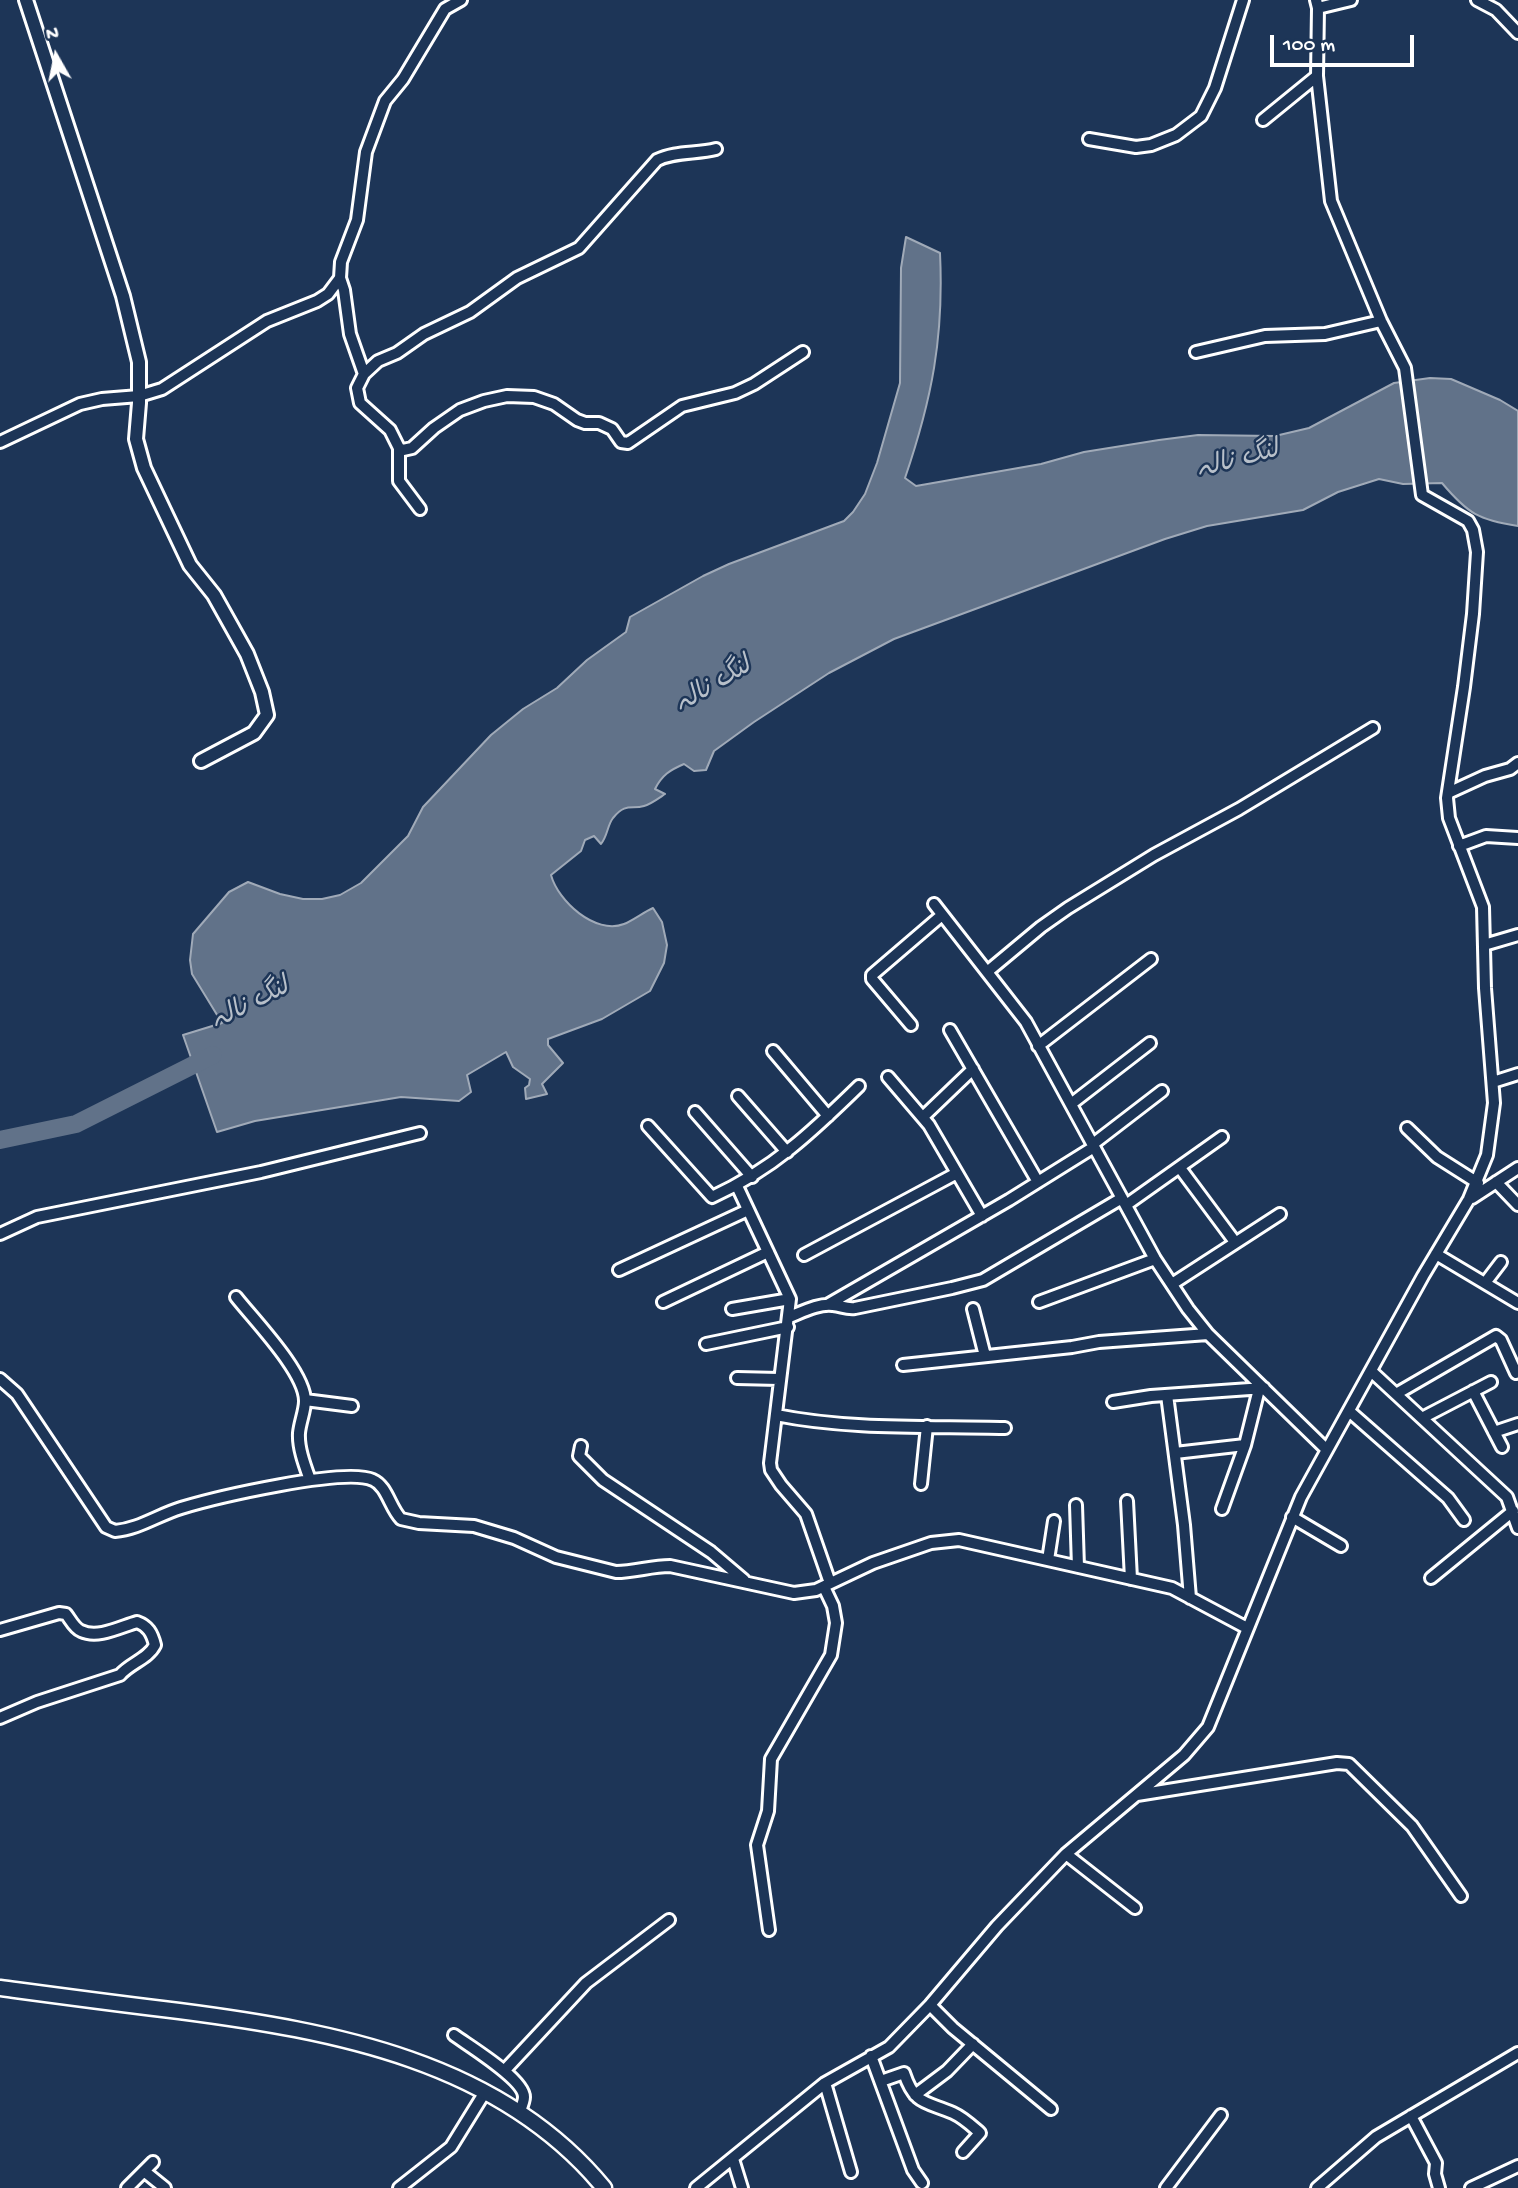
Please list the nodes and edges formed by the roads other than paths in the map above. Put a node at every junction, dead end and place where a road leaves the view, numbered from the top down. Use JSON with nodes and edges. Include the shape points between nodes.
{"nodes":[{"id":1,"x":26,"y":0,"type":"edge"},
{"id":2,"x":461,"y":0,"type":"edge"},
{"id":3,"x":1243,"y":0,"type":"edge"},
{"id":4,"x":1351,"y":0,"type":"edge"},
{"id":5,"x":1477,"y":0,"type":"edge"},
{"id":6,"x":1317,"y":4,"type":"edge"},
{"id":7,"x":1518,"y":33,"type":"edge"},
{"id":8,"x":1317,"y":76,"type":"junction"},
{"id":9,"x":1263,"y":120,"type":"dead end"},
{"id":10,"x":1089,"y":139,"type":"dead end"},
{"id":11,"x":716,"y":149,"type":"dead end"},
{"id":12,"x":340,"y":278,"type":"junction"},
{"id":13,"x":1381,"y":321,"type":"junction"},
{"id":14,"x":803,"y":352,"type":"dead end"},
{"id":15,"x":1196,"y":352,"type":"dead end"},
{"id":16,"x":363,"y":374,"type":"junction"},
{"id":17,"x":139,"y":396,"type":"junction"},
{"id":18,"x":0,"y":442,"type":"edge"},
{"id":19,"x":399,"y":448,"type":"junction"},
{"id":20,"x":420,"y":509,"type":"dead end"},
{"id":21,"x":1373,"y":728,"type":"dead end"},
{"id":22,"x":201,"y":761,"type":"dead end"},
{"id":23,"x":1518,"y":763,"type":"edge"},
{"id":24,"x":1448,"y":793,"type":"junction"},
{"id":25,"x":1518,"y":838,"type":"edge"},
{"id":26,"x":1459,"y":846,"type":"junction"},
{"id":27,"x":934,"y":904,"type":"dead end"},
{"id":28,"x":943,"y":915,"type":"junction"},
{"id":29,"x":1518,"y":935,"type":"edge"},
{"id":30,"x":1484,"y":944,"type":"junction"},
{"id":31,"x":1151,"y":959,"type":"dead end"},
{"id":32,"x":987,"y":972,"type":"junction"},
{"id":33,"x":911,"y":1025,"type":"dead end"},
{"id":34,"x":950,"y":1030,"type":"dead end"},
{"id":35,"x":1150,"y":1043,"type":"dead end"},
{"id":36,"x":1038,"y":1046,"type":"junction"},
{"id":37,"x":773,"y":1051,"type":"dead end"},
{"id":38,"x":973,"y":1069,"type":"junction"},
{"id":39,"x":1518,"y":1074,"type":"edge"},
{"id":40,"x":888,"y":1077,"type":"dead end"},
{"id":41,"x":1493,"y":1082,"type":"junction"},
{"id":42,"x":859,"y":1086,"type":"dead end"},
{"id":43,"x":1162,"y":1091,"type":"dead end"},
{"id":44,"x":738,"y":1096,"type":"dead end"},
{"id":45,"x":1070,"y":1104,"type":"junction"},
{"id":46,"x":695,"y":1112,"type":"dead end"},
{"id":47,"x":828,"y":1116,"type":"junction"},
{"id":48,"x":923,"y":1117,"type":"junction"},
{"id":49,"x":648,"y":1126,"type":"dead end"},
{"id":50,"x":1407,"y":1128,"type":"dead end"},
{"id":51,"x":420,"y":1133,"type":"dead end"},
{"id":52,"x":1222,"y":1138,"type":"dead end"},
{"id":53,"x":1094,"y":1145,"type":"junction"},
{"id":54,"x":787,"y":1152,"type":"junction"},
{"id":55,"x":1180,"y":1168,"type":"junction"},
{"id":56,"x":1518,"y":1168,"type":"edge"},
{"id":57,"x":957,"y":1173,"type":"junction"},
{"id":58,"x":752,"y":1177,"type":"junction"},
{"id":59,"x":1038,"y":1182,"type":"junction"},
{"id":60,"x":1496,"y":1182,"type":"junction"},
{"id":61,"x":1478,"y":1183,"type":"junction"},
{"id":62,"x":737,"y":1186,"type":"junction"},
{"id":63,"x":1469,"y":1199,"type":"junction"},
{"id":64,"x":1124,"y":1201,"type":"junction"},
{"id":65,"x":1518,"y":1205,"type":"edge"},
{"id":66,"x":748,"y":1210,"type":"junction"},
{"id":67,"x":1280,"y":1214,"type":"dead end"},
{"id":68,"x":982,"y":1216,"type":"junction"},
{"id":69,"x":0,"y":1234,"type":"edge"},
{"id":70,"x":1236,"y":1242,"type":"junction"},
{"id":71,"x":768,"y":1252,"type":"junction"},
{"id":72,"x":1436,"y":1254,"type":"junction"},
{"id":73,"x":804,"y":1255,"type":"dead end"},
{"id":74,"x":1155,"y":1259,"type":"junction"},
{"id":75,"x":1501,"y":1262,"type":"dead end"},
{"id":76,"x":619,"y":1270,"type":"dead end"},
{"id":77,"x":1485,"y":1283,"type":"junction"},
{"id":78,"x":1172,"y":1284,"type":"junction"},
{"id":79,"x":236,"y":1297,"type":"dead end"},
{"id":80,"x":790,"y":1299,"type":"junction"},
{"id":81,"x":1039,"y":1301,"type":"dead end"},
{"id":82,"x":663,"y":1302,"type":"dead end"},
{"id":83,"x":1518,"y":1303,"type":"edge"},
{"id":84,"x":828,"y":1305,"type":"junction"},
{"id":85,"x":732,"y":1309,"type":"dead end"},
{"id":86,"x":973,"y":1309,"type":"dead end"},
{"id":87,"x":788,"y":1322,"type":"junction"},
{"id":88,"x":1209,"y":1334,"type":"junction"},
{"id":89,"x":706,"y":1344,"type":"dead end"},
{"id":90,"x":985,"y":1356,"type":"junction"},
{"id":91,"x":903,"y":1365,"type":"dead end"},
{"id":92,"x":1371,"y":1371,"type":"junction"},
{"id":93,"x":1516,"y":1373,"type":"dead end"},
{"id":94,"x":737,"y":1378,"type":"dead end"},
{"id":95,"x":0,"y":1379,"type":"edge"},
{"id":96,"x":779,"y":1379,"type":"junction"},
{"id":97,"x":1491,"y":1382,"type":"dead end"},
{"id":98,"x":1261,"y":1388,"type":"junction"},
{"id":99,"x":1474,"y":1391,"type":"junction"},
{"id":100,"x":1396,"y":1394,"type":"junction"},
{"id":101,"x":1167,"y":1395,"type":"junction"},
{"id":102,"x":305,"y":1400,"type":"junction"},
{"id":103,"x":1113,"y":1402,"type":"dead end"},
{"id":104,"x":352,"y":1406,"type":"dead end"},
{"id":105,"x":1349,"y":1411,"type":"junction"},
{"id":106,"x":776,"y":1415,"type":"junction"},
{"id":107,"x":1422,"y":1418,"type":"junction"},
{"id":108,"x":1518,"y":1424,"type":"edge"},
{"id":109,"x":927,"y":1426,"type":"junction"},
{"id":110,"x":1004,"y":1428,"type":"dead end"},
{"id":111,"x":1493,"y":1432,"type":"junction"},
{"id":112,"x":1245,"y":1445,"type":"junction"},
{"id":113,"x":581,"y":1446,"type":"dead end"},
{"id":114,"x":1502,"y":1447,"type":"dead end"},
{"id":115,"x":1327,"y":1450,"type":"junction"},
{"id":116,"x":1175,"y":1453,"type":"junction"},
{"id":117,"x":310,"y":1480,"type":"junction"},
{"id":118,"x":921,"y":1484,"type":"dead end"},
{"id":119,"x":1127,"y":1501,"type":"dead end"},
{"id":120,"x":1076,"y":1505,"type":"dead end"},
{"id":121,"x":1514,"y":1508,"type":"edge"},
{"id":122,"x":1222,"y":1509,"type":"dead end"},
{"id":123,"x":1292,"y":1517,"type":"junction"},
{"id":124,"x":1464,"y":1520,"type":"dead end"},
{"id":125,"x":1054,"y":1521,"type":"dead end"},
{"id":126,"x":1518,"y":1528,"type":"edge"},
{"id":127,"x":1341,"y":1546,"type":"dead end"},
{"id":128,"x":1048,"y":1559,"type":"junction"},
{"id":129,"x":1079,"y":1567,"type":"junction"},
{"id":130,"x":1431,"y":1578,"type":"dead end"},
{"id":131,"x":1131,"y":1579,"type":"junction"},
{"id":132,"x":746,"y":1581,"type":"junction"},
{"id":133,"x":827,"y":1585,"type":"junction"},
{"id":134,"x":1190,"y":1598,"type":"junction"},
{"id":135,"x":1247,"y":1628,"type":"junction"},
{"id":136,"x":0,"y":1630,"type":"edge"},
{"id":137,"x":0,"y":1718,"type":"edge"},
{"id":138,"x":1135,"y":1795,"type":"junction"},
{"id":139,"x":1066,"y":1854,"type":"junction"},
{"id":140,"x":1461,"y":1896,"type":"dead end"},
{"id":141,"x":1135,"y":1908,"type":"dead end"},
{"id":142,"x":669,"y":1920,"type":"dead end"},
{"id":143,"x":769,"y":1930,"type":"dead end"},
{"id":144,"x":0,"y":1988,"type":"edge"},
{"id":145,"x":930,"y":2005,"type":"junction"},
{"id":146,"x":454,"y":2035,"type":"dead end"},
{"id":147,"x":973,"y":2044,"type":"junction"},
{"id":148,"x":1518,"y":2053,"type":"edge"},
{"id":149,"x":871,"y":2056,"type":"junction"},
{"id":150,"x":504,"y":2071,"type":"junction"},
{"id":151,"x":881,"y":2081,"type":"junction"},
{"id":152,"x":825,"y":2083,"type":"junction"},
{"id":153,"x":485,"y":2092,"type":"junction"},
{"id":154,"x":915,"y":2095,"type":"junction"},
{"id":155,"x":1051,"y":2109,"type":"dead end"},
{"id":156,"x":519,"y":2113,"type":"junction"},
{"id":157,"x":1221,"y":2115,"type":"dead end"},
{"id":158,"x":1411,"y":2116,"type":"junction"},
{"id":159,"x":963,"y":2152,"type":"dead end"},
{"id":160,"x":733,"y":2159,"type":"junction"},
{"id":161,"x":153,"y":2162,"type":"dead end"},
{"id":162,"x":1518,"y":2166,"type":"edge"},
{"id":163,"x":144,"y":2171,"type":"junction"},
{"id":164,"x":850,"y":2172,"type":"dead end"},
{"id":165,"x":922,"y":2183,"type":"dead end"},
{"id":166,"x":127,"y":2188,"type":"edge"},
{"id":167,"x":165,"y":2188,"type":"edge"},
{"id":168,"x":400,"y":2188,"type":"edge"},
{"id":169,"x":604,"y":2188,"type":"edge"},
{"id":170,"x":696,"y":2188,"type":"edge"},
{"id":171,"x":742,"y":2188,"type":"edge"},
{"id":172,"x":1166,"y":2188,"type":"edge"},
{"id":173,"x":1317,"y":2188,"type":"edge"},
{"id":174,"x":1439,"y":2188,"type":"edge"},
{"id":175,"x":1471,"y":2188,"type":"edge"}],
"edges":[{"from":1,"to":17,"type":"street","via":[[123,296],[139,362]]},
{"from":2,"to":12,"type":"street","via":[[445,9],[385,101],[366,152],[357,220],[341,262]]},
{"from":3,"to":10,"type":"street","via":[[1201,116],[1176,135],[1151,145]]},
{"from":4,"to":6,"type":"street"},
{"from":5,"to":7,"type":"street","via":[[1496,10]]},
{"from":6,"to":8,"type":"street"},
{"from":8,"to":9,"type":"street"},
{"from":8,"to":13,"type":"street","via":[[1331,201]]},
{"from":11,"to":16,"type":"street","via":[[657,160],[579,248],[517,278],[470,312],[424,334]]},
{"from":12,"to":16,"type":"street"},
{"from":12,"to":17,"type":"street","via":[[323,298],[267,321],[173,383]]},
{"from":13,"to":15,"type":"street","via":[[1325,334],[1265,336]]},
{"from":13,"to":24,"type":"street","via":[[1405,368],[1422,495],[1468,521],[1477,552]]},
{"from":14,"to":19,"type":"street","via":[[735,393],[682,406],[628,443],[621,442],[612,429],[577,420],[554,404],[534,397],[507,396],[460,410],[412,448]]},
{"from":16,"to":19,"type":"street","via":[[358,400],[390,430]]},
{"from":17,"to":18,"type":"street","via":[[80,404]]},
{"from":17,"to":22,"type":"street","via":[[135,439],[144,468],[190,565],[214,595],[247,654],[268,715],[254,733]]},
{"from":19,"to":20,"type":"street","via":[[399,481]]},
{"from":21,"to":32,"type":"street","via":[[1068,908]]},
{"from":23,"to":24,"type":"street"},
{"from":24,"to":26,"type":"street","via":[[1449,818]]},
{"from":25,"to":26,"type":"street","via":[[1486,836]]},
{"from":26,"to":30,"type":"street","via":[[1483,907]]},
{"from":27,"to":28,"type":"street"},
{"from":28,"to":32,"type":"street"},
{"from":28,"to":33,"type":"street","via":[[872,975]]},
{"from":29,"to":30,"type":"street"},
{"from":30,"to":41,"type":"street"},
{"from":31,"to":36,"type":"street"},
{"from":32,"to":36,"type":"street","via":[[1026,1022]]},
{"from":34,"to":38,"type":"street"},
{"from":35,"to":45,"type":"street"},
{"from":36,"to":45,"type":"street"},
{"from":37,"to":47,"type":"street"},
{"from":38,"to":48,"type":"street"},
{"from":38,"to":59,"type":"street"},
{"from":39,"to":41,"type":"street"},
{"from":40,"to":48,"type":"street"},
{"from":41,"to":61,"type":"street","via":[[1487,1155]]},
{"from":42,"to":47,"type":"street"},
{"from":43,"to":53,"type":"street"},
{"from":44,"to":54,"type":"street"},
{"from":45,"to":53,"type":"street"},
{"from":46,"to":58,"type":"street"},
{"from":47,"to":54,"type":"street"},
{"from":48,"to":57,"type":"street"},
{"from":49,"to":62,"type":"street","via":[[712,1197]]},
{"from":50,"to":61,"type":"street","via":[[1437,1157]]},
{"from":51,"to":69,"type":"street","via":[[261,1172],[37,1217]]},
{"from":52,"to":55,"type":"street"},
{"from":53,"to":59,"type":"street"},
{"from":53,"to":64,"type":"street"},
{"from":54,"to":58,"type":"street"},
{"from":55,"to":64,"type":"street"},
{"from":55,"to":70,"type":"street"},
{"from":56,"to":60,"type":"street"},
{"from":57,"to":68,"type":"street"},
{"from":57,"to":73,"type":"street"},
{"from":58,"to":62,"type":"street"},
{"from":59,"to":68,"type":"street"},
{"from":60,"to":63,"type":"street"},
{"from":60,"to":65,"type":"street"},
{"from":61,"to":63,"type":"street"},
{"from":62,"to":66,"type":"street"},
{"from":63,"to":72,"type":"street"},
{"from":64,"to":74,"type":"street"},
{"from":64,"to":84,"type":"street","via":[[983,1280],[855,1308]]},
{"from":66,"to":71,"type":"street"},
{"from":66,"to":76,"type":"street"},
{"from":67,"to":70,"type":"street"},
{"from":68,"to":84,"type":"street"},
{"from":70,"to":78,"type":"street"},
{"from":71,"to":80,"type":"street"},
{"from":71,"to":82,"type":"street"},
{"from":72,"to":77,"type":"street"},
{"from":72,"to":92,"type":"street"},
{"from":74,"to":78,"type":"street"},
{"from":74,"to":81,"type":"street"},
{"from":75,"to":77,"type":"street"},
{"from":77,"to":83,"type":"street"},
{"from":78,"to":88,"type":"street"},
{"from":79,"to":102,"type":"street","via":[[293,1367]]},
{"from":80,"to":85,"type":"street"},
{"from":80,"to":87,"type":"street"},
{"from":84,"to":87,"type":"street"},
{"from":86,"to":90,"type":"street"},
{"from":87,"to":89,"type":"street"},
{"from":87,"to":96,"type":"street"},
{"from":88,"to":90,"type":"street"},
{"from":88,"to":98,"type":"street"},
{"from":90,"to":91,"type":"street"},
{"from":92,"to":100,"type":"street"},
{"from":92,"to":105,"type":"street"},
{"from":93,"to":100,"type":"street","via":[[1496,1336]]},
{"from":94,"to":96,"type":"street"},
{"from":95,"to":117,"type":"street","via":[[17,1394],[106,1527],[115,1531],[180,1509]]},
{"from":96,"to":106,"type":"street"},
{"from":97,"to":99,"type":"street"},
{"from":98,"to":101,"type":"street"},
{"from":98,"to":112,"type":"street"},
{"from":98,"to":115,"type":"street"},
{"from":99,"to":107,"type":"street"},
{"from":99,"to":111,"type":"street"},
{"from":100,"to":107,"type":"street"},
{"from":101,"to":103,"type":"street"},
{"from":101,"to":116,"type":"street"},
{"from":102,"to":104,"type":"street"},
{"from":102,"to":117,"type":"street","via":[[299,1435]]},
{"from":105,"to":115,"type":"street"},
{"from":105,"to":124,"type":"street","via":[[1448,1498]]},
{"from":106,"to":109,"type":"street"},
{"from":106,"to":133,"type":"street","via":[[771,1470],[806,1514]]},
{"from":107,"to":121,"type":"street"},
{"from":108,"to":111,"type":"street"},
{"from":109,"to":110,"type":"street"},
{"from":109,"to":118,"type":"street"},
{"from":111,"to":114,"type":"street"},
{"from":112,"to":116,"type":"street"},
{"from":112,"to":122,"type":"street"},
{"from":113,"to":132,"type":"street","via":[[579,1456],[603,1480]]},
{"from":115,"to":123,"type":"street"},
{"from":116,"to":134,"type":"street"},
{"from":117,"to":132,"type":"street","via":[[373,1480],[401,1518],[474,1526],[556,1557],[608,1570],[670,1566]]},
{"from":119,"to":131,"type":"street"},
{"from":120,"to":129,"type":"street"},
{"from":121,"to":126,"type":"street"},
{"from":121,"to":130,"type":"street"},
{"from":123,"to":127,"type":"street"},
{"from":123,"to":135,"type":"street"},
{"from":125,"to":128,"type":"street"},
{"from":128,"to":129,"type":"street"},
{"from":128,"to":133,"type":"street","via":[[959,1540],[931,1543]]},
{"from":129,"to":131,"type":"street"},
{"from":131,"to":134,"type":"street","via":[[1172,1588]]},
{"from":132,"to":133,"type":"street","via":[[794,1593]]},
{"from":133,"to":143,"type":"street","via":[[836,1623],[831,1655],[768,1771],[768,1811],[757,1845]]},
{"from":134,"to":135,"type":"street"},
{"from":135,"to":138,"type":"street","via":[[1208,1727],[1184,1755]]},
{"from":136,"to":137,"type":"street","via":[[59,1613],[66,1614],[83,1632],[143,1624],[155,1644],[120,1675]]},
{"from":138,"to":139,"type":"street"},
{"from":138,"to":140,"type":"street","via":[[1349,1764],[1412,1826]]},
{"from":139,"to":141,"type":"street"},
{"from":139,"to":145,"type":"street"},
{"from":142,"to":150,"type":"street","via":[[586,1983]]},
{"from":144,"to":153,"type":"main road","via":[[314,2031],[409,2058]]},
{"from":145,"to":147,"type":"street"},
{"from":145,"to":149,"type":"street","via":[[889,2047]]},
{"from":146,"to":150,"type":"street"},
{"from":147,"to":154,"type":"street"},
{"from":147,"to":155,"type":"street"},
{"from":148,"to":158,"type":"street"},
{"from":149,"to":151,"type":"street"},
{"from":149,"to":152,"type":"street"},
{"from":150,"to":156,"type":"street","via":[[522,2088]]},
{"from":151,"to":154,"type":"street","via":[[904,2073]]},
{"from":151,"to":165,"type":"street","via":[[913,2170]]},
{"from":152,"to":160,"type":"street"},
{"from":152,"to":164,"type":"street"},
{"from":153,"to":156,"type":"main road"},
{"from":153,"to":168,"type":"street","via":[[451,2147]]},
{"from":154,"to":159,"type":"street","via":[[954,2113],[980,2133]]},
{"from":156,"to":169,"type":"main road","via":[[564,2145]]},
{"from":157,"to":172,"type":"street"},
{"from":158,"to":173,"type":"street","via":[[1376,2137]]},
{"from":158,"to":174,"type":"street","via":[[1436,2163]]},
{"from":160,"to":170,"type":"street"},
{"from":160,"to":171,"type":"street"},
{"from":161,"to":163,"type":"street"},
{"from":162,"to":175,"type":"street"},
{"from":163,"to":166,"type":"street"},
{"from":163,"to":167,"type":"street"}]}
